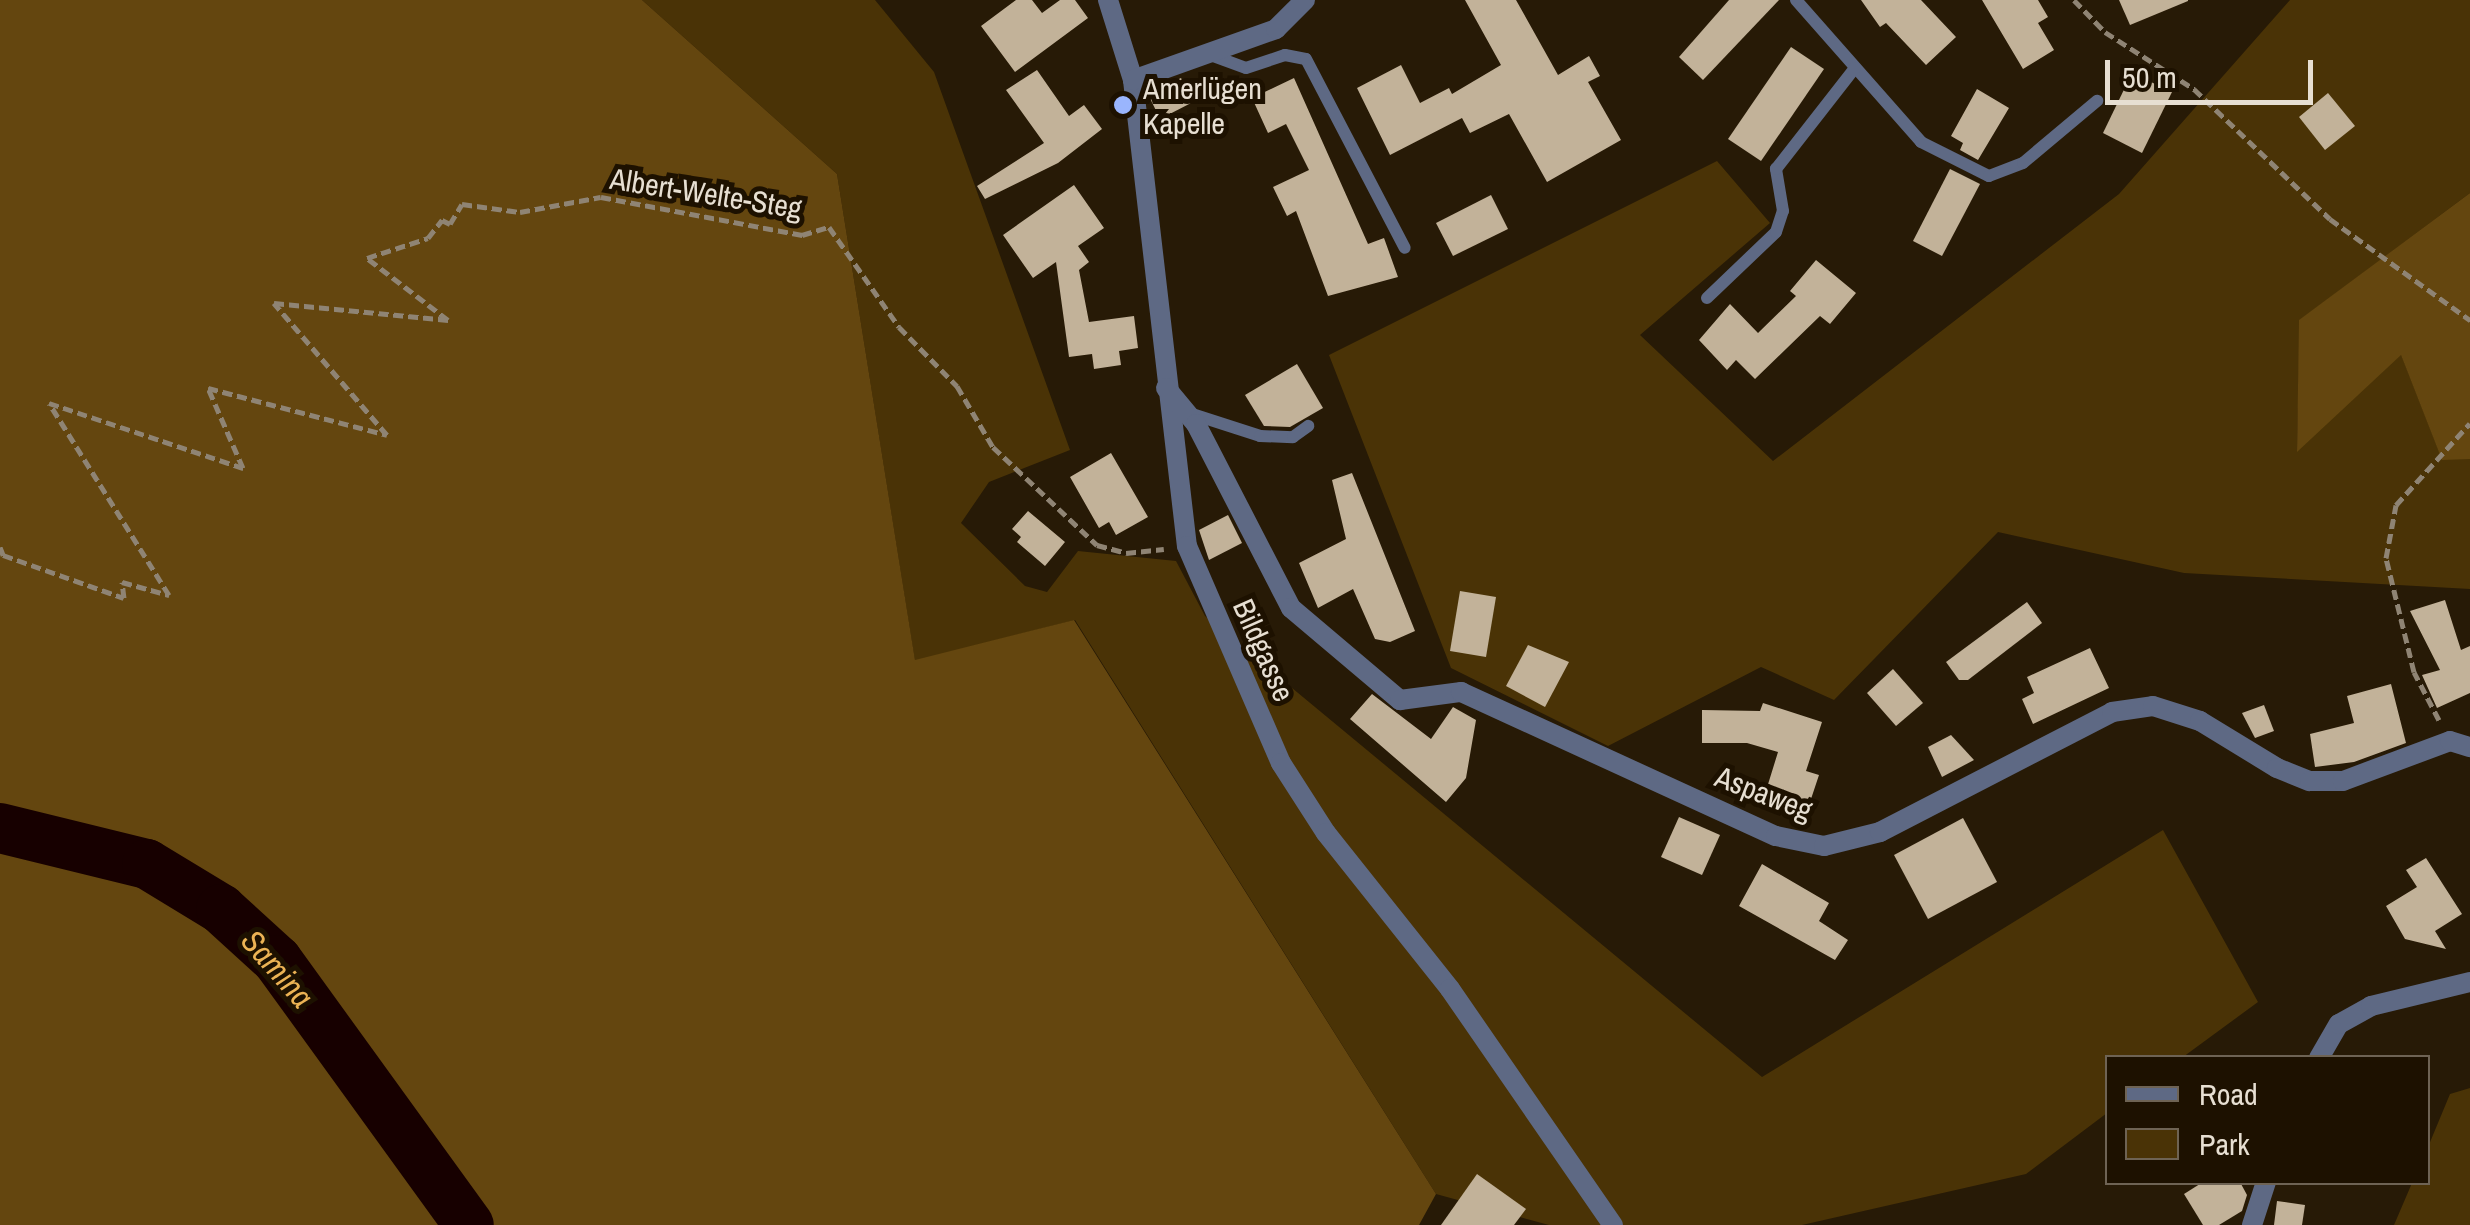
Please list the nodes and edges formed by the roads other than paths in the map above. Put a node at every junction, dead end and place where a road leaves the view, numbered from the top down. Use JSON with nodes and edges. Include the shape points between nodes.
{"nodes":[{"id":1,"x":1108,"y":0,"type":"edge"},
{"id":2,"x":1304,"y":0,"type":"edge"},
{"id":3,"x":1796,"y":0,"type":"edge"},
{"id":4,"x":1208,"y":54,"type":"junction"},
{"id":5,"x":1854,"y":68,"type":"junction"},
{"id":6,"x":1133,"y":80,"type":"junction"},
{"id":7,"x":2097,"y":101,"type":"dead end"},
{"id":8,"x":1405,"y":248,"type":"dead end"},
{"id":9,"x":1707,"y":298,"type":"dead end"},
{"id":10,"x":1166,"y":388,"type":"junction"},
{"id":11,"x":1187,"y":413,"type":"junction"},
{"id":12,"x":1308,"y":426,"type":"dead end"},
{"id":13,"x":2460,"y":744,"type":"edge"},
{"id":14,"x":2470,"y":982,"type":"edge"},
{"id":15,"x":2321,"y":1055,"type":"edge"},
{"id":16,"x":2265,"y":1185,"type":"edge"},
{"id":17,"x":1613,"y":1225,"type":"edge"},
{"id":18,"x":2252,"y":1225,"type":"edge"}],
"edges":[{"from":1,"to":6,"type":"street","name":"Bildgasse"},
{"from":2,"to":4,"type":"street","via":[[1276,29]]},
{"from":3,"to":5,"type":"lane"},
{"from":4,"to":6,"type":"street"},
{"from":4,"to":8,"type":"lane","via":[[1246,68],[1284,55],[1306,59]]},
{"from":5,"to":7,"type":"lane","via":[[1922,142],[1989,176],[2023,163]]},
{"from":5,"to":9,"type":"lane","via":[[1776,169],[1783,211],[1776,232]]},
{"from":6,"to":10,"type":"street","name":"Bildgasse"},
{"from":10,"to":11,"type":"street","name":"Aspaweg"},
{"from":10,"to":17,"type":"street","name":"Bildgasse","via":[[1187,546],[1281,762],[1326,833],[1450,989]]},
{"from":11,"to":12,"type":"lane","via":[[1260,436],[1293,437]]},
{"from":11,"to":13,"type":"street","name":"Aspaweg","via":[[1291,608],[1400,700],[1461,692],[1776,836],[1824,846],[1880,832],[2112,712],[2153,706],[2200,721],[2310,781],[2343,781]]},
{"from":14,"to":15,"type":"street","via":[[2372,1006],[2340,1024]]},
{"from":16,"to":18,"type":"street"}]}
